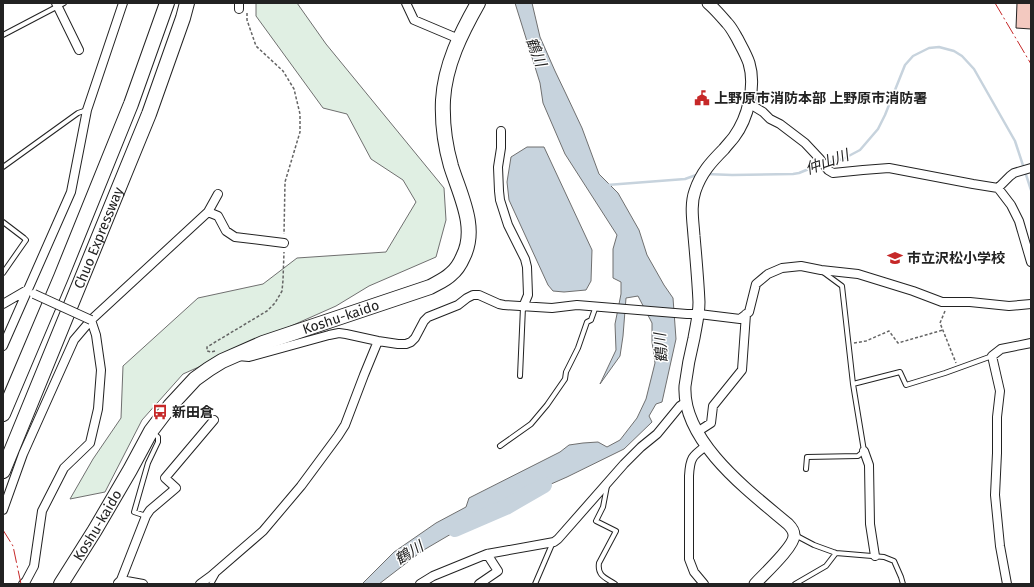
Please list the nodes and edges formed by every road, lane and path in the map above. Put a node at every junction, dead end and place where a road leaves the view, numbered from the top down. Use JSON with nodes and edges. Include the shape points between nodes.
{"nodes":[{"id":1,"x":123,"y":3,"type":"edge"},
{"id":2,"x":167,"y":3,"type":"edge"},
{"id":3,"x":187,"y":3,"type":"edge"},
{"id":4,"x":406,"y":3,"type":"edge"},
{"id":5,"x":478,"y":3,"type":"edge"},
{"id":6,"x":708,"y":3,"type":"edge"},
{"id":7,"x":59,"y":4,"type":"edge"},
{"id":8,"x":242,"y":7,"type":"edge"},
{"id":9,"x":3,"y":35,"type":"edge"},
{"id":10,"x":459,"y":39,"type":"junction"},
{"id":11,"x":79,"y":50,"type":"dead end"},
{"id":12,"x":750,"y":104,"type":"junction"},
{"id":13,"x":87,"y":110,"type":"junction"},
{"id":14,"x":501,"y":132,"type":"dead end"},
{"id":15,"x":3,"y":167,"type":"edge"},
{"id":16,"x":1028,"y":169,"type":"edge"},
{"id":17,"x":998,"y":188,"type":"junction"},
{"id":18,"x":218,"y":194,"type":"dead end"},
{"id":19,"x":208,"y":212,"type":"junction"},
{"id":20,"x":3,"y":222,"type":"edge"},
{"id":21,"x":284,"y":243,"type":"junction"},
{"id":22,"x":1031,"y":262,"type":"edge"},
{"id":23,"x":821,"y":270,"type":"junction"},
{"id":24,"x":3,"y":273,"type":"edge"},
{"id":25,"x":30,"y":292,"type":"junction"},
{"id":26,"x":948,"y":302,"type":"junction"},
{"id":27,"x":3,"y":304,"type":"edge"},
{"id":28,"x":1031,"y":304,"type":"edge"},
{"id":29,"x":596,"y":306,"type":"junction"},
{"id":30,"x":523,"y":307,"type":"junction"},
{"id":31,"x":699,"y":314,"type":"junction"},
{"id":32,"x":746,"y":314,"type":"junction"},
{"id":33,"x":92,"y":320,"type":"junction"},
{"id":34,"x":943,"y":330,"type":"junction"},
{"id":35,"x":378,"y":341,"type":"junction"},
{"id":36,"x":1031,"y":343,"type":"edge"},
{"id":37,"x":848,"y":344,"type":"junction"},
{"id":38,"x":3,"y":346,"type":"edge"},
{"id":39,"x":220,"y":350,"type":"dead end"},
{"id":40,"x":234,"y":355,"type":"junction"},
{"id":41,"x":992,"y":356,"type":"junction"},
{"id":42,"x":958,"y":369,"type":"junction"},
{"id":43,"x":520,"y":376,"type":"dead end"},
{"id":44,"x":852,"y":384,"type":"junction"},
{"id":45,"x":686,"y":402,"type":"junction"},
{"id":46,"x":3,"y":414,"type":"edge"},
{"id":47,"x":214,"y":420,"type":"dead end"},
{"id":48,"x":151,"y":431,"type":"junction"},
{"id":49,"x":697,"y":432,"type":"junction"},
{"id":50,"x":500,"y":446,"type":"dead end"},
{"id":51,"x":706,"y":446,"type":"junction"},
{"id":52,"x":864,"y":451,"type":"junction"},
{"id":53,"x":806,"y":469,"type":"dead end"},
{"id":54,"x":3,"y":471,"type":"edge"},
{"id":55,"x":607,"y":485,"type":"junction"},
{"id":56,"x":3,"y":510,"type":"edge"},
{"id":57,"x":146,"y":516,"type":"junction"},
{"id":58,"x":794,"y":535,"type":"junction"},
{"id":59,"x":554,"y":542,"type":"junction"},
{"id":60,"x":836,"y":553,"type":"junction"},
{"id":61,"x":488,"y":554,"type":"junction"},
{"id":62,"x":875,"y":556,"type":"junction"},
{"id":63,"x":223,"y":565,"type":"junction"},
{"id":64,"x":119,"y":582,"type":"edge"},
{"id":65,"x":23,"y":584,"type":"edge"},
{"id":66,"x":61,"y":584,"type":"edge"},
{"id":67,"x":143,"y":584,"type":"edge"},
{"id":68,"x":200,"y":584,"type":"edge"},
{"id":69,"x":211,"y":584,"type":"edge"},
{"id":70,"x":420,"y":584,"type":"edge"},
{"id":71,"x":479,"y":584,"type":"edge"},
{"id":72,"x":535,"y":584,"type":"edge"},
{"id":73,"x":615,"y":584,"type":"edge"},
{"id":74,"x":704,"y":584,"type":"edge"},
{"id":75,"x":755,"y":584,"type":"edge"},
{"id":76,"x":795,"y":584,"type":"edge"},
{"id":77,"x":903,"y":584,"type":"edge"},
{"id":78,"x":1006,"y":584,"type":"edge"}],
"edges":[{"from":1,"to":13,"type":"street"},
{"from":2,"to":46,"type":"highway","name":"Chuo Expressway","via":[[131,104]]},
{"from":3,"to":54,"type":"highway","name":"Chuo Expressway","via":[[149,114]]},
{"from":4,"to":10,"type":"street","via":[[414,20]]},
{"from":5,"to":10,"type":"highway","name":"Koshu-kaido"},
{"from":6,"to":12,"type":"street","via":[[728,24],[743,48],[751,80]]},
{"from":7,"to":9,"type":"lane"},
{"from":7,"to":11,"type":"street"},
{"from":8,"to":21,"type":"path","via":[[256,46],[283,71],[294,89],[300,114],[300,132],[285,182]]},
{"from":10,"to":40,"type":"highway","name":"Koshu-kaido","via":[[447,71],[443,99],[446,146],[470,231],[465,253],[456,269],[430,286]]},
{"from":12,"to":17,"type":"street","via":[[805,143],[833,173],[888,168]]},
{"from":12,"to":31,"type":"street","via":[[734,137],[701,177],[693,198]]},
{"from":13,"to":15,"type":"lane","via":[[78,112]]},
{"from":13,"to":25,"type":"street","via":[[71,192]]},
{"from":14,"to":30,"type":"street","via":[[498,191],[508,225],[527,267],[528,295]]},
{"from":16,"to":17,"type":"street","via":[[1014,173]]},
{"from":17,"to":22,"type":"street","via":[[1019,221]]},
{"from":18,"to":19,"type":"street"},
{"from":19,"to":21,"type":"street","via":[[218,216],[226,231],[235,237]]},
{"from":19,"to":33,"type":"street"},
{"from":20,"to":24,"type":"lane","via":[[26,240]]},
{"from":21,"to":39,"type":"path","via":[[284,280],[282,291],[275,303],[267,311],[207,347],[207,351],[211,352]]},
{"from":23,"to":26,"type":"street","via":[[858,274]]},
{"from":23,"to":32,"type":"street","via":[[800,266],[782,268],[768,274],[756,284],[749,312]]},
{"from":23,"to":37,"type":"lane","via":[[842,286]]},
{"from":25,"to":27,"type":"street"},
{"from":25,"to":33,"type":"street","bridge":true},
{"from":25,"to":38,"type":"street"},
{"from":26,"to":28,"type":"street","via":[[1009,306]]},
{"from":26,"to":34,"type":"path","via":[[940,324]]},
{"from":29,"to":30,"type":"street"},
{"from":29,"to":31,"type":"street"},
{"from":29,"to":50,"type":"lane","via":[[591,320],[587,322],[565,379],[531,424]]},
{"from":30,"to":35,"type":"street","via":[[499,304],[473,295],[458,305],[428,316],[411,342],[398,344]]},
{"from":30,"to":43,"type":"lane"},
{"from":31,"to":32,"type":"street","via":[[740,319]]},
{"from":31,"to":45,"type":"street","via":[[686,373]]},
{"from":32,"to":49,"type":"street","via":[[742,370],[713,406],[711,423]]},
{"from":33,"to":56,"type":"street","via":[[74,340],[23,454]]},
{"from":33,"to":65,"type":"street","via":[[101,370],[98,409],[90,443],[64,468],[42,511],[34,566]]},
{"from":34,"to":37,"type":"path","via":[[898,343],[889,331],[866,341]]},
{"from":34,"to":42,"type":"path"},
{"from":35,"to":40,"type":"street","via":[[339,333],[249,357]]},
{"from":35,"to":63,"type":"street","via":[[338,436],[263,531]]},
{"from":36,"to":41,"type":"street","via":[[1001,349]]},
{"from":37,"to":44,"type":"lane"},
{"from":40,"to":48,"type":"highway","name":"Koshu-kaido","via":[[195,379]]},
{"from":41,"to":42,"type":"lane"},
{"from":41,"to":78,"type":"street","via":[[1000,391],[995,495]]},
{"from":42,"to":44,"type":"lane","via":[[906,385],[900,372]]},
{"from":44,"to":52,"type":"lane"},
{"from":45,"to":49,"type":"street"},
{"from":45,"to":55,"type":"street","via":[[657,434],[628,460]]},
{"from":47,"to":57,"type":"street","via":[[165,478],[176,488]]},
{"from":48,"to":57,"type":"lane","via":[[158,437],[158,442],[148,463],[134,512]]},
{"from":48,"to":66,"type":"highway","name":"Koshu-kaido"},
{"from":49,"to":51,"type":"street"},
{"from":51,"to":58,"type":"street","via":[[737,482],[788,524]]},
{"from":51,"to":74,"type":"street","via":[[690,463],[689,476],[689,559],[694,572]]},
{"from":52,"to":53,"type":"lane","via":[[858,456],[807,457]]},
{"from":52,"to":62,"type":"street","via":[[869,465],[870,524]]},
{"from":55,"to":59,"type":"street"},
{"from":55,"to":73,"type":"lane","via":[[603,507],[596,521],[616,531],[598,563],[598,569],[600,574]]},
{"from":57,"to":64,"type":"street"},
{"from":58,"to":60,"type":"lane"},
{"from":58,"to":75,"type":"street","via":[[789,548]]},
{"from":59,"to":61,"type":"street"},
{"from":59,"to":72,"type":"lane"},
{"from":60,"to":62,"type":"lane"},
{"from":60,"to":76,"type":"lane","via":[[826,566]]},
{"from":61,"to":70,"type":"street","via":[[433,576]]},
{"from":61,"to":71,"type":"street","via":[[498,571]]},
{"from":62,"to":77,"type":"lane","via":[[894,561]]},
{"from":63,"to":68,"type":"street"},
{"from":63,"to":69,"type":"lane"},
{"from":64,"to":67,"type":"street"}]}
